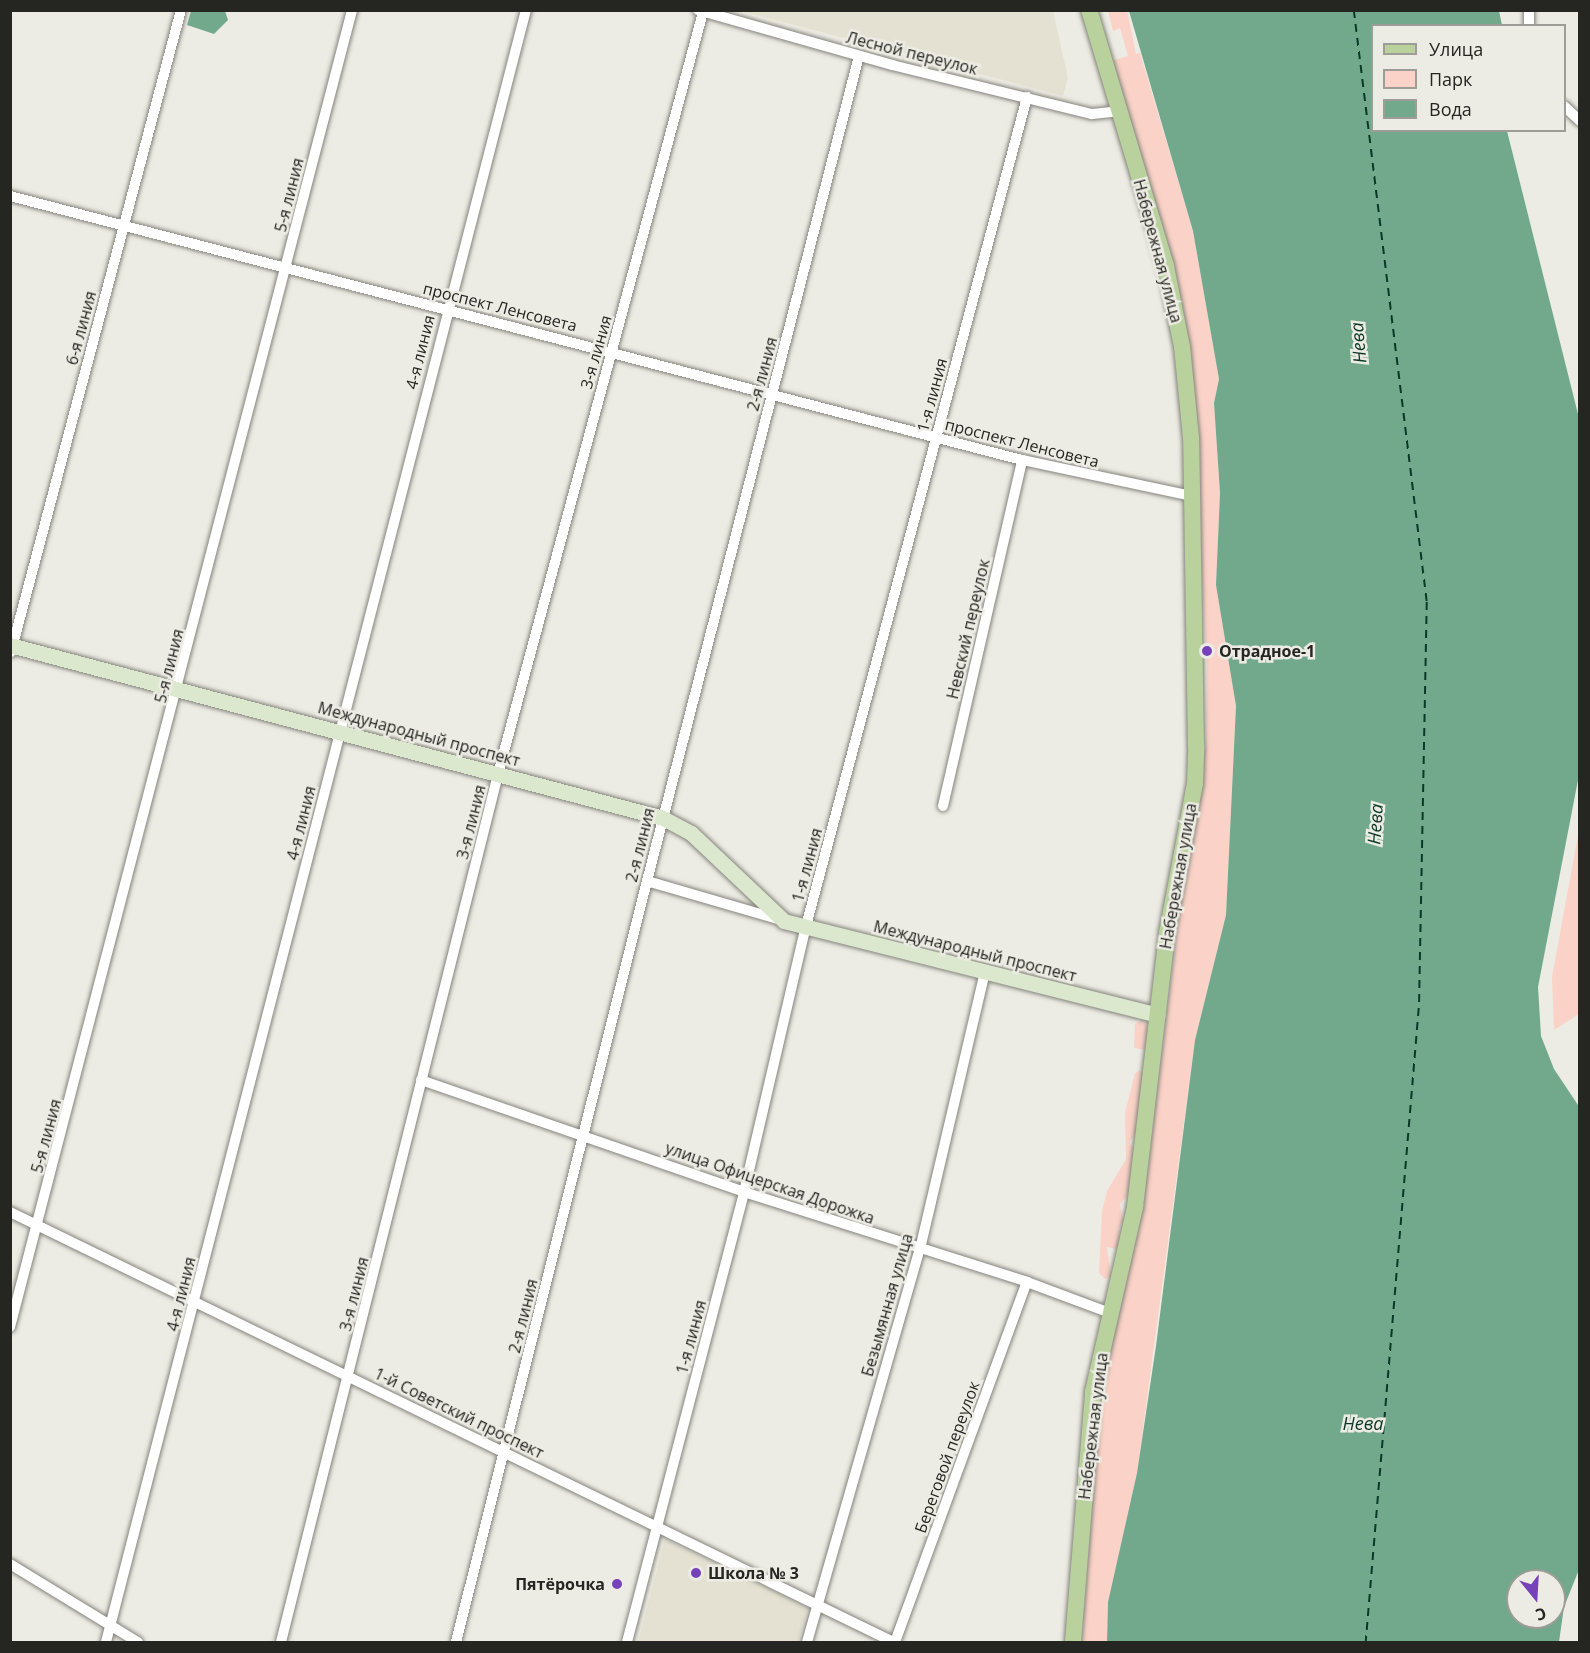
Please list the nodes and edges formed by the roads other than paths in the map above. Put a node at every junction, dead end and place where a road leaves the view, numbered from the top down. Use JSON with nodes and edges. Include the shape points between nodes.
{"nodes":[{"id":1,"x":181,"y":10,"type":"edge"},
{"id":2,"x":352,"y":10,"type":"edge"},
{"id":3,"x":525,"y":10,"type":"edge"},
{"id":4,"x":1089,"y":10,"type":"edge"},
{"id":5,"x":700,"y":11,"type":"edge"},
{"id":6,"x":859,"y":56,"type":"junction"},
{"id":7,"x":1027,"y":97,"type":"junction"},
{"id":8,"x":1566,"y":108,"type":"edge"},
{"id":9,"x":1119,"y":111,"type":"junction"},
{"id":10,"x":1580,"y":121,"type":"edge"},
{"id":11,"x":10,"y":196,"type":"edge"},
{"id":12,"x":124,"y":226,"type":"junction"},
{"id":13,"x":286,"y":269,"type":"junction"},
{"id":14,"x":446,"y":309,"type":"junction"},
{"id":15,"x":612,"y":350,"type":"junction"},
{"id":16,"x":772,"y":393,"type":"junction"},
{"id":17,"x":936,"y":437,"type":"junction"},
{"id":18,"x":1022,"y":460,"type":"junction"},
{"id":19,"x":1192,"y":496,"type":"junction"},
{"id":20,"x":11,"y":648,"type":"edge"},
{"id":21,"x":178,"y":689,"type":"junction"},
{"id":22,"x":339,"y":732,"type":"junction"},
{"id":23,"x":498,"y":774,"type":"junction"},
{"id":24,"x":943,"y":806,"type":"dead end"},
{"id":25,"x":663,"y":818,"type":"junction"},
{"id":26,"x":647,"y":881,"type":"junction"},
{"id":27,"x":784,"y":921,"type":"junction"},
{"id":28,"x":806,"y":926,"type":"junction"},
{"id":29,"x":985,"y":972,"type":"junction"},
{"id":30,"x":1157,"y":1015,"type":"junction"},
{"id":31,"x":421,"y":1080,"type":"junction"},
{"id":32,"x":584,"y":1134,"type":"junction"},
{"id":33,"x":744,"y":1192,"type":"junction"},
{"id":34,"x":10,"y":1212,"type":"edge"},
{"id":35,"x":38,"y":1225,"type":"junction"},
{"id":36,"x":920,"y":1249,"type":"junction"},
{"id":37,"x":1027,"y":1282,"type":"junction"},
{"id":38,"x":195,"y":1300,"type":"junction"},
{"id":39,"x":1110,"y":1313,"type":"junction"},
{"id":40,"x":10,"y":1327,"type":"edge"},
{"id":41,"x":350,"y":1376,"type":"junction"},
{"id":42,"x":504,"y":1453,"type":"junction"},
{"id":43,"x":656,"y":1528,"type":"junction"},
{"id":44,"x":10,"y":1564,"type":"edge"},
{"id":45,"x":817,"y":1608,"type":"junction"},
{"id":46,"x":110,"y":1626,"type":"junction"},
{"id":47,"x":106,"y":1642,"type":"edge"},
{"id":48,"x":138,"y":1642,"type":"edge"},
{"id":49,"x":280,"y":1642,"type":"edge"},
{"id":50,"x":456,"y":1642,"type":"edge"},
{"id":51,"x":627,"y":1642,"type":"edge"},
{"id":52,"x":807,"y":1642,"type":"edge"},
{"id":53,"x":894,"y":1642,"type":"edge"},
{"id":54,"x":1073,"y":1642,"type":"edge"}],
"edges":[{"from":1,"to":12,"type":"street","name":"6-я линия"},
{"from":2,"to":13,"type":"street","name":"5-я линия"},
{"from":3,"to":14,"type":"street","name":"4-я линия"},
{"from":4,"to":9,"type":"main road","name":"Набережная улица"},
{"from":5,"to":6,"type":"street","name":"Лесной переулок"},
{"from":5,"to":15,"type":"street","name":"3-я линия"},
{"from":6,"to":7,"type":"street","name":"Лесной переулок"},
{"from":6,"to":16,"type":"street","name":"2-я линия"},
{"from":7,"to":9,"type":"street","name":"Лесной переулок","via":[[1092,114]]},
{"from":7,"to":17,"type":"street","name":"1-я линия"},
{"from":8,"to":10,"type":"street"},
{"from":9,"to":19,"type":"main road","name":"Набережная улица","via":[[1175,305],[1188,398]]},
{"from":11,"to":12,"type":"street","name":"проспект Ленсовета"},
{"from":12,"to":13,"type":"street","name":"проспект Ленсовета"},
{"from":12,"to":20,"type":"street","name":"6-я линия"},
{"from":13,"to":14,"type":"street","name":"проспект Ленсовета"},
{"from":13,"to":21,"type":"street","name":"5-я линия"},
{"from":14,"to":15,"type":"street","name":"проспект Ленсовета"},
{"from":14,"to":22,"type":"street","name":"4-я линия"},
{"from":15,"to":16,"type":"street","name":"проспект Ленсовета"},
{"from":15,"to":23,"type":"street","name":"3-я линия"},
{"from":16,"to":17,"type":"street","name":"проспект Ленсовета"},
{"from":16,"to":25,"type":"street","name":"2-я линия"},
{"from":17,"to":18,"type":"street","name":"проспект Ленсовета"},
{"from":17,"to":28,"type":"street","name":"1-я линия"},
{"from":18,"to":19,"type":"street","name":"проспект Ленсовета"},
{"from":18,"to":24,"type":"street","name":"Невский переулок"},
{"from":19,"to":30,"type":"main road","name":"Набережная улица","via":[[1195,784],[1174,886]]},
{"from":20,"to":21,"type":"street","name":"Международный проспект"},
{"from":21,"to":22,"type":"street","name":"Международный проспект"},
{"from":21,"to":35,"type":"street","name":"5-я линия"},
{"from":22,"to":23,"type":"street","name":"Международный проспект"},
{"from":22,"to":38,"type":"street","name":"4-я линия"},
{"from":23,"to":25,"type":"street","name":"Международный проспект"},
{"from":23,"to":31,"type":"street","name":"3-я линия"},
{"from":25,"to":26,"type":"street","name":"2-я линия"},
{"from":25,"to":27,"type":"street","name":"Международный проспект","via":[[692,833]]},
{"from":26,"to":27,"type":"street","name":"Международный проспект"},
{"from":26,"to":32,"type":"street","name":"2-я линия"},
{"from":27,"to":28,"type":"street","name":"Международный проспект"},
{"from":28,"to":29,"type":"street","name":"Международный проспект"},
{"from":28,"to":33,"type":"street","name":"1-я линия"},
{"from":29,"to":30,"type":"street","name":"Международный проспект"},
{"from":29,"to":36,"type":"street","name":"Безымянная улица"},
{"from":30,"to":39,"type":"main road","name":"Набережная улица","via":[[1135,1207]]},
{"from":31,"to":32,"type":"street","name":"улица Офицерская Дорожка"},
{"from":31,"to":41,"type":"street","name":"3-я линия"},
{"from":32,"to":33,"type":"street","name":"улица Офицерская Дорожка"},
{"from":32,"to":42,"type":"street","name":"2-я линия"},
{"from":33,"to":36,"type":"street","name":"улица Офицерская Дорожка"},
{"from":33,"to":43,"type":"street","name":"1-я линия"},
{"from":34,"to":35,"type":"street","name":"1-й Советский проспект"},
{"from":35,"to":38,"type":"street","name":"1-й Советский проспект"},
{"from":35,"to":40,"type":"street","name":"5-я линия"},
{"from":36,"to":37,"type":"street","name":"улица Офицерская Дорожка"},
{"from":36,"to":45,"type":"street","name":"Безымянная улица"},
{"from":37,"to":39,"type":"street","name":"улица Офицерская Дорожка"},
{"from":37,"to":53,"type":"street","name":"Береговой переулок"},
{"from":38,"to":41,"type":"street","name":"1-й Советский проспект"},
{"from":38,"to":46,"type":"street","name":"4-я линия"},
{"from":39,"to":54,"type":"main road","name":"Набережная улица","via":[[1093,1392]]},
{"from":41,"to":42,"type":"street","name":"1-й Советский проспект"},
{"from":41,"to":49,"type":"street","name":"3-я линия"},
{"from":42,"to":43,"type":"street","name":"1-й Советский проспект"},
{"from":42,"to":50,"type":"street","name":"2-я линия"},
{"from":43,"to":45,"type":"street","name":"1-й Советский проспект"},
{"from":43,"to":51,"type":"street","name":"1-я линия"},
{"from":44,"to":46,"type":"street"},
{"from":45,"to":52,"type":"street","name":"Безымянная улица"},
{"from":45,"to":53,"type":"street","name":"1-й Советский проспект"},
{"from":46,"to":47,"type":"street","name":"4-я линия"},
{"from":46,"to":48,"type":"street"}]}
